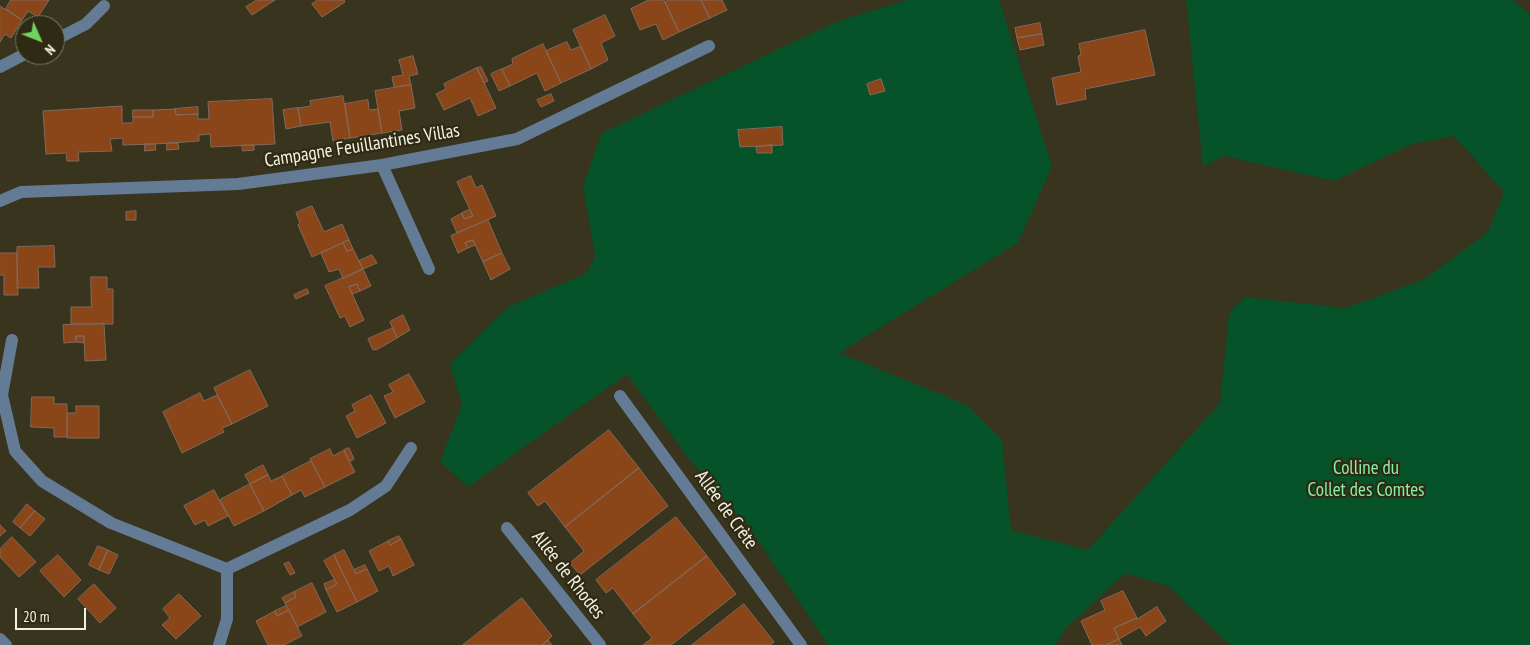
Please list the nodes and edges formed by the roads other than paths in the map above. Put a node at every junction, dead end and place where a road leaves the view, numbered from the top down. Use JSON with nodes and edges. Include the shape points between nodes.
{"nodes":[{"id":1,"x":104,"y":6,"type":"dead end"},
{"id":2,"x":65,"y":35,"type":"edge"},
{"id":3,"x":709,"y":46,"type":"dead end"},
{"id":4,"x":15,"y":59,"type":"edge"},
{"id":5,"x":0,"y":67,"type":"edge"},
{"id":6,"x":382,"y":165,"type":"junction"},
{"id":7,"x":0,"y":201,"type":"edge"},
{"id":8,"x":429,"y":269,"type":"dead end"},
{"id":9,"x":12,"y":340,"type":"dead end"},
{"id":10,"x":620,"y":396,"type":"dead end"},
{"id":11,"x":411,"y":448,"type":"dead end"},
{"id":12,"x":507,"y":528,"type":"dead end"},
{"id":13,"x":227,"y":569,"type":"junction"},
{"id":14,"x":0,"y":639,"type":"edge"},
{"id":15,"x":6,"y":645,"type":"edge"},
{"id":16,"x":219,"y":645,"type":"edge"},
{"id":17,"x":600,"y":645,"type":"edge"},
{"id":18,"x":801,"y":645,"type":"edge"}],
"edges":[{"from":1,"to":2,"type":"street","via":[[86,24]]},
{"from":3,"to":6,"type":"street","name":"Campagne Feuillantines Villas","via":[[517,139]]},
{"from":4,"to":5,"type":"street"},
{"from":6,"to":7,"type":"street","name":"Campagne Feuillantines Villas","via":[[238,184],[22,192]]},
{"from":6,"to":8,"type":"street"},
{"from":9,"to":13,"type":"street","via":[[2,395],[15,451],[42,481],[112,523]]},
{"from":10,"to":18,"type":"street","name":"Allée de Crète"},
{"from":11,"to":13,"type":"street","via":[[386,486],[350,510]]},
{"from":12,"to":17,"type":"street","name":"Allée de Rhodes"},
{"from":13,"to":16,"type":"street","via":[[227,619]]},
{"from":14,"to":15,"type":"street"}]}
